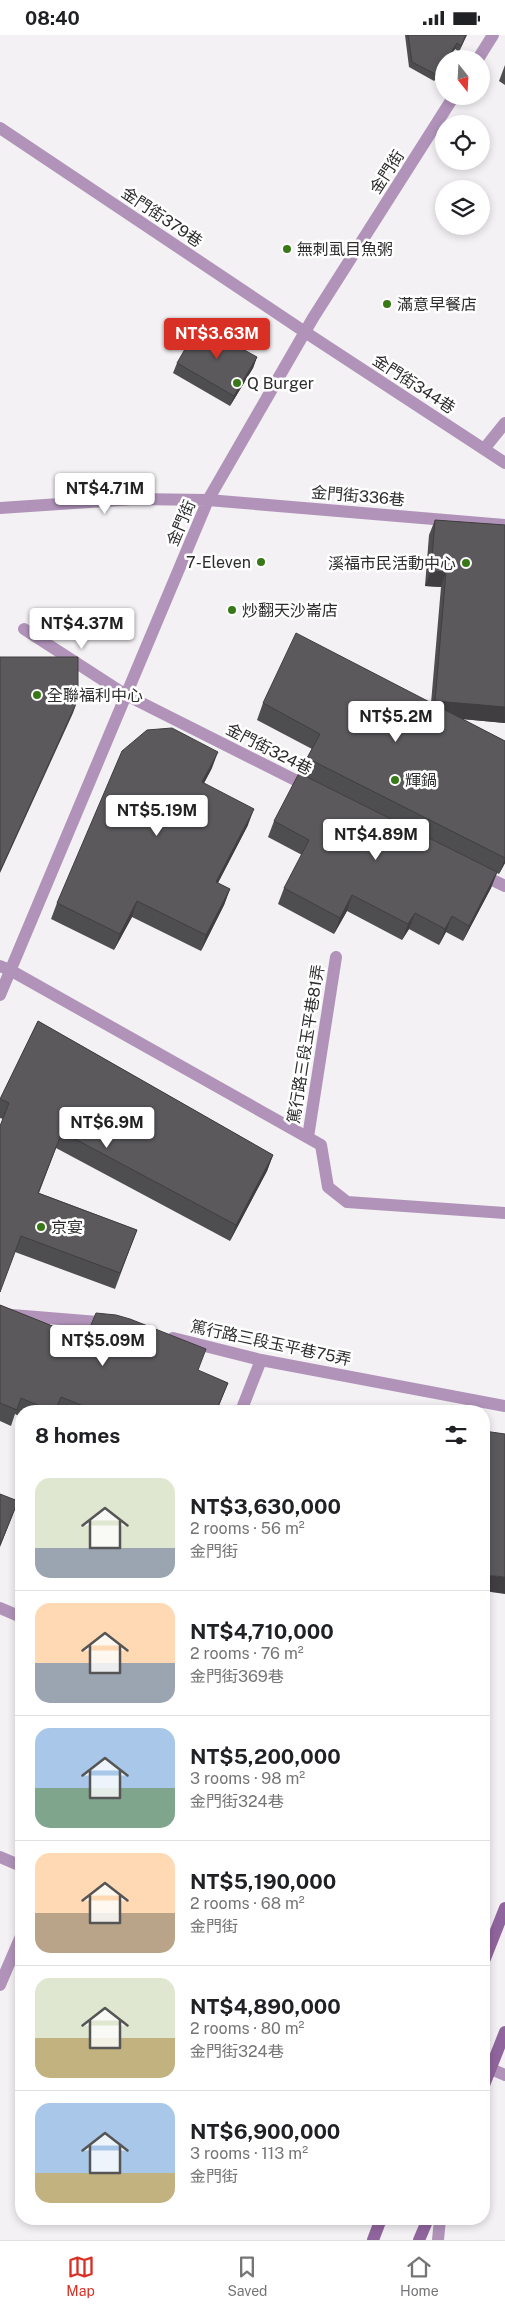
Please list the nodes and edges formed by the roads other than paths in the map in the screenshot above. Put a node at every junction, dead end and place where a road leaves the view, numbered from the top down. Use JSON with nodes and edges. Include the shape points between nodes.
{"nodes":[{"id":1,"x":493,"y":35,"type":"edge"},
{"id":2,"x":484,"y":50,"type":"edge"},
{"id":3,"x":448,"y":105,"type":"edge"},
{"id":4,"x":0,"y":128,"type":"edge"},
{"id":5,"x":305,"y":332,"type":"junction"},
{"id":6,"x":505,"y":423,"type":"edge"},
{"id":7,"x":484,"y":449,"type":"junction"},
{"id":8,"x":505,"y":463,"type":"edge"},
{"id":9,"x":208,"y":500,"type":"junction"},
{"id":10,"x":0,"y":508,"type":"edge"},
{"id":11,"x":505,"y":525,"type":"edge"},
{"id":12,"x":24,"y":629,"type":"dead end"},
{"id":13,"x":126,"y":695,"type":"junction"},
{"id":14,"x":321,"y":793,"type":"edge"},
{"id":15,"x":470,"y":869,"type":"edge"},
{"id":16,"x":505,"y":887,"type":"edge"},
{"id":17,"x":336,"y":957,"type":"dead end"},
{"id":18,"x":5,"y":968,"type":"edge"},
{"id":19,"x":0,"y":995,"type":"edge"},
{"id":20,"x":308,"y":1137,"type":"junction"},
{"id":21,"x":505,"y":1213,"type":"edge"},
{"id":22,"x":0,"y":1314,"type":"edge"},
{"id":23,"x":120,"y":1326,"type":"edge"},
{"id":24,"x":158,"y":1335,"type":"edge"},
{"id":25,"x":261,"y":1360,"type":"junction"},
{"id":26,"x":243,"y":1405,"type":"edge"},
{"id":27,"x":505,"y":1406,"type":"edge"},
{"id":28,"x":0,"y":1608,"type":"edge"},
{"id":29,"x":15,"y":1614,"type":"edge"},
{"id":30,"x":0,"y":1857,"type":"edge"},
{"id":31,"x":15,"y":1863,"type":"edge"},
{"id":32,"x":505,"y":1908,"type":"edge"},
{"id":33,"x":490,"y":1946,"type":"edge"},
{"id":34,"x":15,"y":1950,"type":"edge"},
{"id":35,"x":0,"y":1985,"type":"edge"},
{"id":36,"x":505,"y":2032,"type":"edge"},
{"id":37,"x":490,"y":2069,"type":"joint"},
{"id":38,"x":505,"y":2075,"type":"edge"},
{"id":39,"x":379,"y":2225,"type":"edge"},
{"id":40,"x":425,"y":2225,"type":"edge"},
{"id":41,"x":439,"y":2225,"type":"edge"},
{"id":42,"x":374,"y":2240,"type":"edge"},
{"id":43,"x":419,"y":2240,"type":"edge"},
{"id":44,"x":438,"y":2240,"type":"edge"}],
"edges":[{"from":1,"to":2,"type":"street"},
{"from":3,"to":5,"type":"street","name":"金門街"},
{"from":4,"to":5,"type":"street","name":"金門街379巷"},
{"from":5,"to":7,"type":"street","name":"金門街344巷"},
{"from":5,"to":9,"type":"street","name":"金門街"},
{"from":6,"to":7,"type":"street"},
{"from":7,"to":8,"type":"street","name":"金門街344巷"},
{"from":9,"to":10,"type":"street","name":"金門街336巷","via":[[134,499]]},
{"from":9,"to":11,"type":"street","name":"金門街336巷"},
{"from":9,"to":13,"type":"street","name":"金門街"},
{"from":12,"to":13,"type":"street","name":"金門街324巷"},
{"from":13,"to":14,"type":"street","name":"金門街324巷"},
{"from":13,"to":18,"type":"street","name":"金門街"},
{"from":15,"to":16,"type":"street"},
{"from":17,"to":20,"type":"street","name":"篤行路三段玉平巷81弄"},
{"from":18,"to":19,"type":"street","name":"金門街"},
{"from":18,"to":20,"type":"street"},
{"from":20,"to":21,"type":"street","via":[[321,1145],[328,1187],[347,1202]]},
{"from":22,"to":23,"type":"street"},
{"from":24,"to":25,"type":"street","name":"篤行路三段玉平巷75弄"},
{"from":25,"to":26,"type":"street"},
{"from":25,"to":27,"type":"street","name":"篤行路三段玉平巷75弄"},
{"from":28,"to":29,"type":"street"},
{"from":30,"to":31,"type":"street"},
{"from":32,"to":33,"type":"street"},
{"from":34,"to":35,"type":"street"},
{"from":36,"to":37,"type":"street"},
{"from":37,"to":38,"type":"street"},
{"from":39,"to":42,"type":"street"},
{"from":40,"to":43,"type":"street"},
{"from":41,"to":44,"type":"street"}]}
